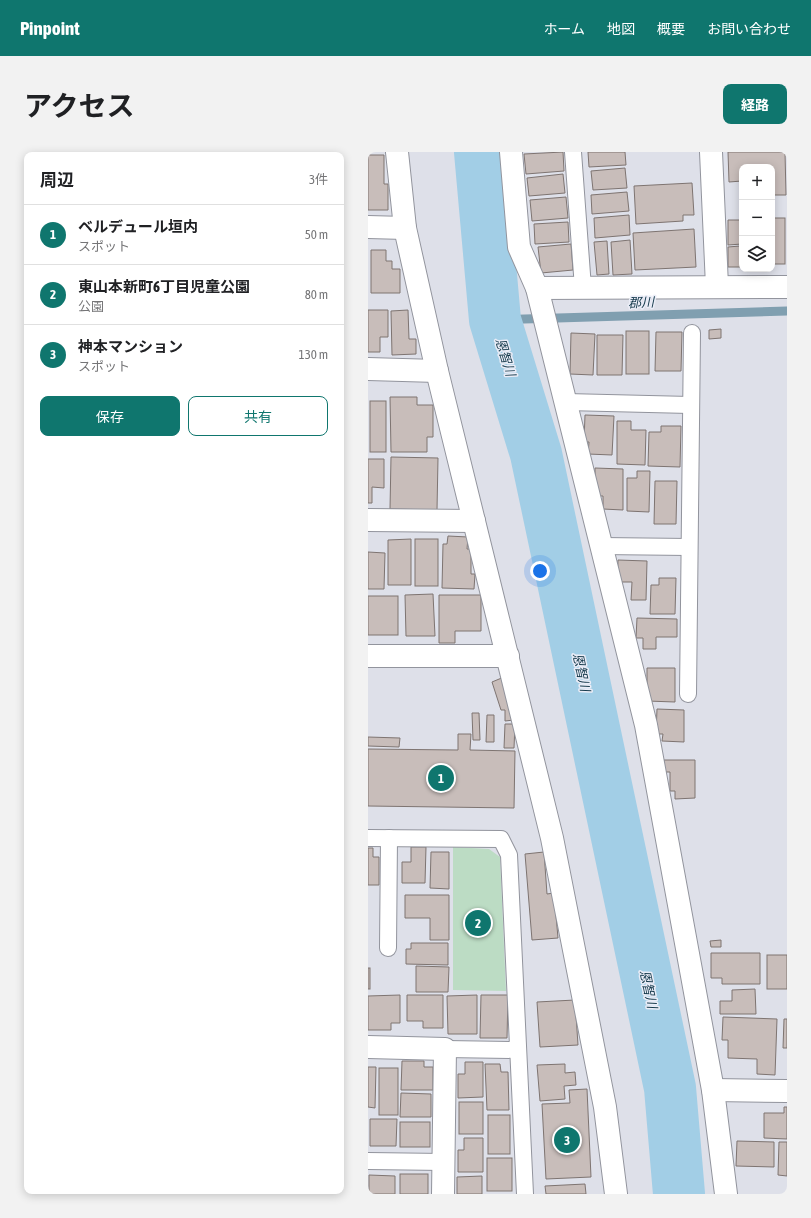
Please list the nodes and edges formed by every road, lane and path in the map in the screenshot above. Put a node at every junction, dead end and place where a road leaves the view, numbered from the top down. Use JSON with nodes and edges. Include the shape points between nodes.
{"nodes":[{"id":1,"x":397,"y":152,"type":"edge"},
{"id":2,"x":511,"y":152,"type":"edge"},
{"id":3,"x":573,"y":152,"type":"edge"},
{"id":4,"x":711,"y":152,"type":"edge"},
{"id":5,"x":368,"y":227,"type":"edge"},
{"id":6,"x":405,"y":228,"type":"junction"},
{"id":7,"x":717,"y":286,"type":"junction"},
{"id":8,"x":787,"y":287,"type":"edge"},
{"id":9,"x":584,"y":288,"type":"junction"},
{"id":10,"x":539,"y":295,"type":"junction"},
{"id":11,"x":692,"y":333,"type":"dead end"},
{"id":12,"x":368,"y":369,"type":"edge"},
{"id":13,"x":437,"y":371,"type":"junction"},
{"id":14,"x":566,"y":402,"type":"junction"},
{"id":15,"x":690,"y":405,"type":"junction"},
{"id":16,"x":368,"y":520,"type":"edge"},
{"id":17,"x":474,"y":521,"type":"junction"},
{"id":18,"x":601,"y":546,"type":"junction"},
{"id":19,"x":689,"y":547,"type":"junction"},
{"id":20,"x":368,"y":656,"type":"edge"},
{"id":21,"x":508,"y":656,"type":"junction"},
{"id":22,"x":688,"y":694,"type":"dead end"},
{"id":23,"x":368,"y":838,"type":"edge"},
{"id":24,"x":389,"y":838,"type":"junction"},
{"id":25,"x":388,"y":948,"type":"dead end"},
{"id":26,"x":368,"y":1047,"type":"edge"},
{"id":27,"x":445,"y":1049,"type":"junction"},
{"id":28,"x":518,"y":1050,"type":"junction"},
{"id":29,"x":713,"y":1090,"type":"junction"},
{"id":30,"x":787,"y":1091,"type":"edge"},
{"id":31,"x":368,"y":1162,"type":"edge"},
{"id":32,"x":444,"y":1162,"type":"junction"},
{"id":33,"x":443,"y":1194,"type":"edge"},
{"id":34,"x":525,"y":1194,"type":"edge"},
{"id":35,"x":616,"y":1194,"type":"edge"},
{"id":36,"x":726,"y":1194,"type":"edge"}],
"edges":[{"from":1,"to":6,"type":"street"},
{"from":2,"to":10,"type":"street","via":[[519,247]]},
{"from":3,"to":9,"type":"lane"},
{"from":4,"to":7,"type":"street"},
{"from":5,"to":6,"type":"street"},
{"from":6,"to":13,"type":"street"},
{"from":7,"to":8,"type":"street"},
{"from":7,"to":9,"type":"street"},
{"from":9,"to":10,"type":"street"},
{"from":10,"to":14,"type":"street"},
{"from":11,"to":15,"type":"lane"},
{"from":12,"to":13,"type":"street"},
{"from":13,"to":17,"type":"street"},
{"from":14,"to":15,"type":"lane"},
{"from":14,"to":18,"type":"street"},
{"from":15,"to":19,"type":"lane"},
{"from":16,"to":17,"type":"street"},
{"from":17,"to":21,"type":"street"},
{"from":18,"to":19,"type":"lane"},
{"from":18,"to":29,"type":"street","via":[[646,725]]},
{"from":19,"to":22,"type":"lane"},
{"from":20,"to":21,"type":"street"},
{"from":21,"to":35,"type":"street","via":[[554,846],[605,1107]]},
{"from":23,"to":24,"type":"lane"},
{"from":24,"to":25,"type":"lane"},
{"from":24,"to":28,"type":"lane","via":[[501,839],[509,855]]},
{"from":26,"to":27,"type":"street"},
{"from":27,"to":28,"type":"lane"},
{"from":27,"to":32,"type":"street"},
{"from":28,"to":34,"type":"lane"},
{"from":29,"to":30,"type":"street"},
{"from":29,"to":36,"type":"street"},
{"from":31,"to":32,"type":"lane"},
{"from":32,"to":33,"type":"street"}]}
